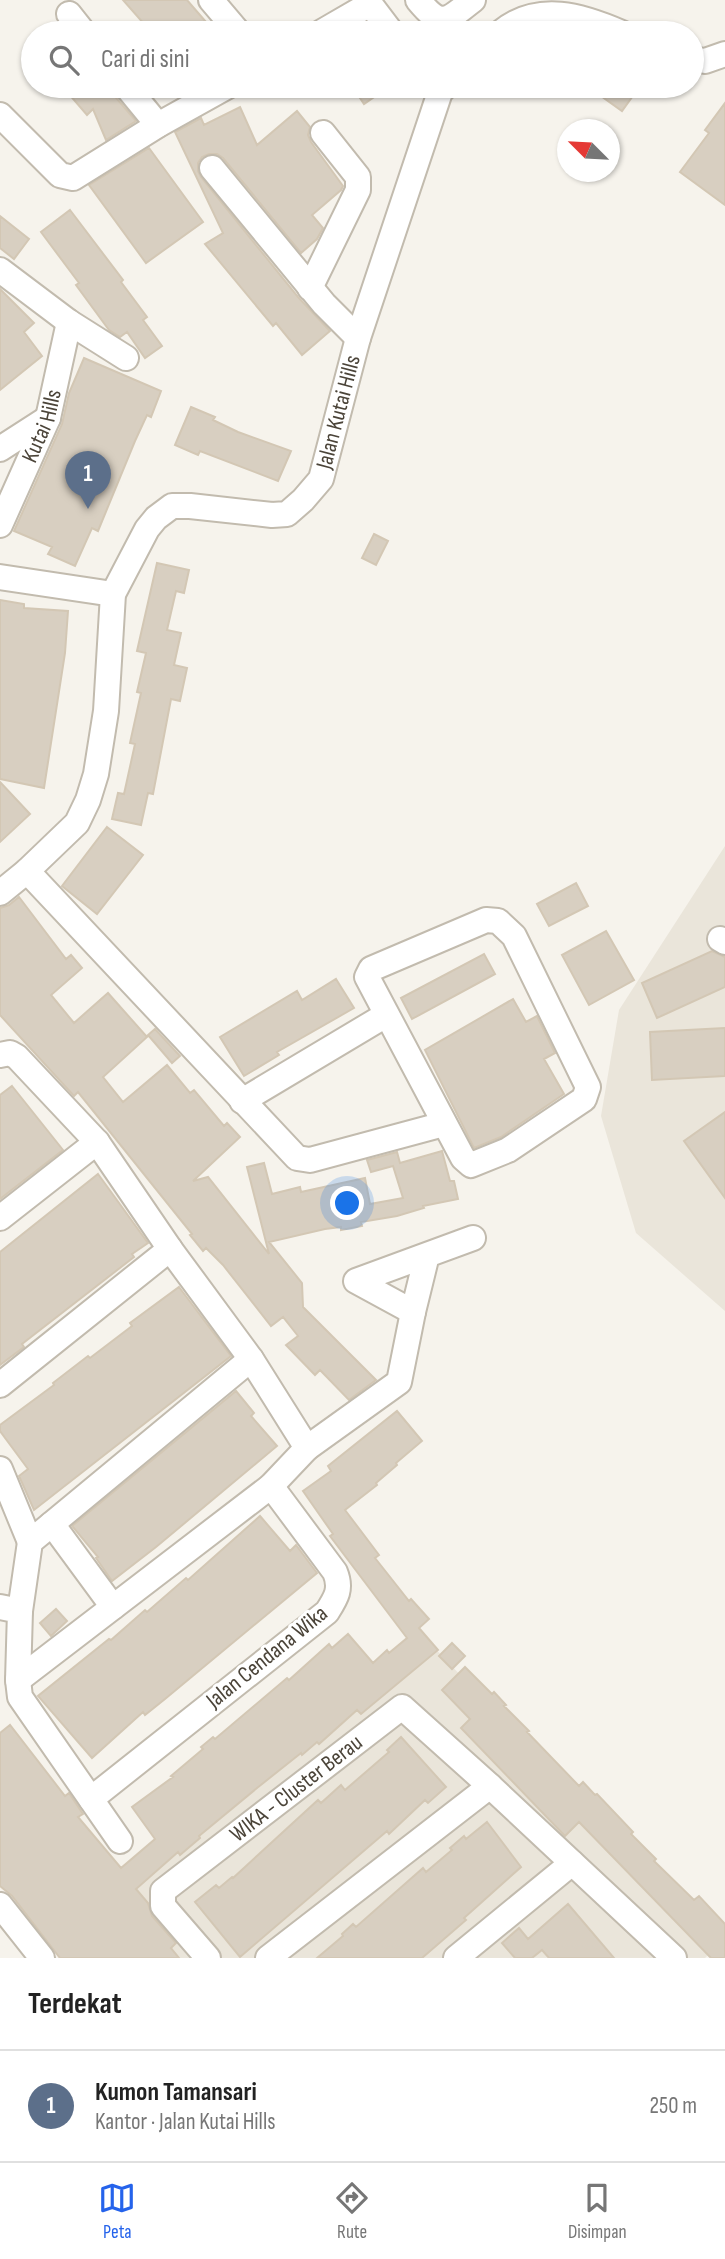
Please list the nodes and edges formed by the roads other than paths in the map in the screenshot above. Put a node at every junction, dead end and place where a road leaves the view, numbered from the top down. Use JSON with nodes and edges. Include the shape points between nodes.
{"nodes":[{"id":1,"x":211,"y":0,"type":"edge"},
{"id":2,"x":418,"y":0,"type":"edge"},
{"id":3,"x":472,"y":0,"type":"edge"},
{"id":4,"x":368,"y":2,"type":"edge"},
{"id":5,"x":229,"y":21,"type":"edge"},
{"id":6,"x":339,"y":21,"type":"edge"},
{"id":7,"x":383,"y":21,"type":"edge"},
{"id":8,"x":523,"y":21,"type":"edge"},
{"id":9,"x":592,"y":21,"type":"edge"},
{"id":10,"x":725,"y":54,"type":"edge"},
{"id":11,"x":704,"y":61,"type":"edge"},
{"id":12,"x":136,"y":98,"type":"edge"},
{"id":13,"x":206,"y":98,"type":"edge"},
{"id":14,"x":437,"y":98,"type":"edge"},
{"id":15,"x":0,"y":115,"type":"edge"},
{"id":16,"x":158,"y":125,"type":"junction"},
{"id":17,"x":323,"y":133,"type":"dead end"},
{"id":18,"x":212,"y":168,"type":"dead end"},
{"id":19,"x":6,"y":283,"type":"edge"},
{"id":20,"x":310,"y":288,"type":"junction"},
{"id":21,"x":69,"y":322,"type":"junction"},
{"id":22,"x":358,"y":338,"type":"junction"},
{"id":23,"x":126,"y":358,"type":"dead end"},
{"id":24,"x":48,"y":418,"type":"junction"},
{"id":25,"x":0,"y":449,"type":"edge"},
{"id":26,"x":0,"y":524,"type":"edge"},
{"id":27,"x":0,"y":577,"type":"edge"},
{"id":28,"x":113,"y":594,"type":"junction"},
{"id":29,"x":27,"y":871,"type":"junction"},
{"id":30,"x":0,"y":893,"type":"edge"},
{"id":31,"x":386,"y":1014,"type":"junction"},
{"id":32,"x":0,"y":1055,"type":"edge"},
{"id":33,"x":242,"y":1101,"type":"junction"},
{"id":34,"x":444,"y":1124,"type":"junction"},
{"id":35,"x":97,"y":1142,"type":"junction"},
{"id":36,"x":0,"y":1218,"type":"edge"},
{"id":37,"x":474,"y":1238,"type":"dead end"},
{"id":38,"x":170,"y":1249,"type":"junction"},
{"id":39,"x":427,"y":1255,"type":"junction"},
{"id":40,"x":413,"y":1312,"type":"junction"},
{"id":41,"x":251,"y":1359,"type":"junction"},
{"id":42,"x":0,"y":1385,"type":"edge"},
{"id":43,"x":307,"y":1448,"type":"junction"},
{"id":44,"x":0,"y":1469,"type":"edge"},
{"id":45,"x":271,"y":1486,"type":"junction"},
{"id":46,"x":52,"y":1524,"type":"junction"},
{"id":47,"x":30,"y":1542,"type":"junction"},
{"id":48,"x":113,"y":1607,"type":"junction"},
{"id":49,"x":10,"y":1609,"type":"edge"},
{"id":50,"x":18,"y":1679,"type":"junction"},
{"id":51,"x":490,"y":1786,"type":"junction"},
{"id":52,"x":91,"y":1799,"type":"junction"},
{"id":53,"x":120,"y":1841,"type":"dead end"},
{"id":54,"x":572,"y":1863,"type":"junction"},
{"id":55,"x":0,"y":1905,"type":"edge"},
{"id":56,"x":671,"y":1957,"type":"edge"},
{"id":57,"x":42,"y":1958,"type":"edge"},
{"id":58,"x":208,"y":1958,"type":"edge"},
{"id":59,"x":268,"y":1958,"type":"edge"},
{"id":60,"x":456,"y":1958,"type":"edge"}],
"edges":[{"from":1,"to":5,"type":"street"},
{"from":2,"to":3,"type":"street","via":[[430,16],[442,21]]},
{"from":4,"to":6,"type":"street"},
{"from":4,"to":7,"type":"street"},
{"from":8,"to":9,"type":"street","via":[[560,13]]},
{"from":10,"to":11,"type":"street"},
{"from":12,"to":16,"type":"street"},
{"from":13,"to":16,"type":"street"},
{"from":14,"to":22,"type":"street","name":"Jalan Kutai Hills"},
{"from":15,"to":16,"type":"street","via":[[66,178],[80,175]]},
{"from":17,"to":20,"type":"street","via":[[359,181]]},
{"from":18,"to":20,"type":"street"},
{"from":19,"to":21,"type":"street"},
{"from":20,"to":22,"type":"street"},
{"from":21,"to":23,"type":"street"},
{"from":21,"to":24,"type":"street","name":"Kutai Hills"},
{"from":22,"to":28,"type":"street","name":"Jalan Kutai Hills","via":[[321,479],[303,500],[287,514],[272,515],[172,506],[147,529]]},
{"from":24,"to":25,"type":"street"},
{"from":24,"to":26,"type":"street","name":"Kutai Hills"},
{"from":27,"to":28,"type":"street"},
{"from":28,"to":29,"type":"street","name":"Jalan Kutai Hills","via":[[106,711],[96,774],[77,823]]},
{"from":29,"to":30,"type":"street","name":"Jalan Kutai Hills"},
{"from":29,"to":33,"type":"street"},
{"from":31,"to":33,"type":"street"},
{"from":31,"to":34,"type":"street"},
{"from":31,"to":34,"type":"street","via":[[368,977],[371,969],[486,920],[498,921],[514,936],[587,1082],[587,1094],[508,1150],[471,1165]]},
{"from":32,"to":35,"type":"street","via":[[17,1057]]},
{"from":33,"to":34,"type":"street","via":[[305,1161]]},
{"from":35,"to":36,"type":"street"},
{"from":35,"to":38,"type":"street"},
{"from":37,"to":39,"type":"street"},
{"from":38,"to":41,"type":"street"},
{"from":38,"to":42,"type":"street"},
{"from":39,"to":40,"type":"street"},
{"from":39,"to":40,"type":"street","via":[[356,1281]]},
{"from":40,"to":43,"type":"street","via":[[399,1382]]},
{"from":41,"to":43,"type":"street"},
{"from":41,"to":46,"type":"street"},
{"from":43,"to":45,"type":"street"},
{"from":44,"to":47,"type":"street"},
{"from":45,"to":48,"type":"street"},
{"from":45,"to":52,"type":"street","name":"Jalan Cendana Wika","via":[[335,1572],[340,1583],[337,1597],[327,1612]]},
{"from":46,"to":47,"type":"street"},
{"from":46,"to":48,"type":"street"},
{"from":47,"to":49,"type":"street"},
{"from":48,"to":50,"type":"street"},
{"from":49,"to":50,"type":"street"},
{"from":50,"to":52,"type":"street","via":[[20,1698]]},
{"from":51,"to":54,"type":"street","name":"WIKA - Cluster Berau"},
{"from":51,"to":58,"type":"street","name":"WIKA - Cluster Berau","via":[[402,1707],[163,1891],[163,1906]]},
{"from":51,"to":59,"type":"street"},
{"from":52,"to":53,"type":"street"},
{"from":54,"to":56,"type":"street","name":"WIKA - Cluster Berau"},
{"from":54,"to":60,"type":"street"},
{"from":55,"to":57,"type":"street"}]}
